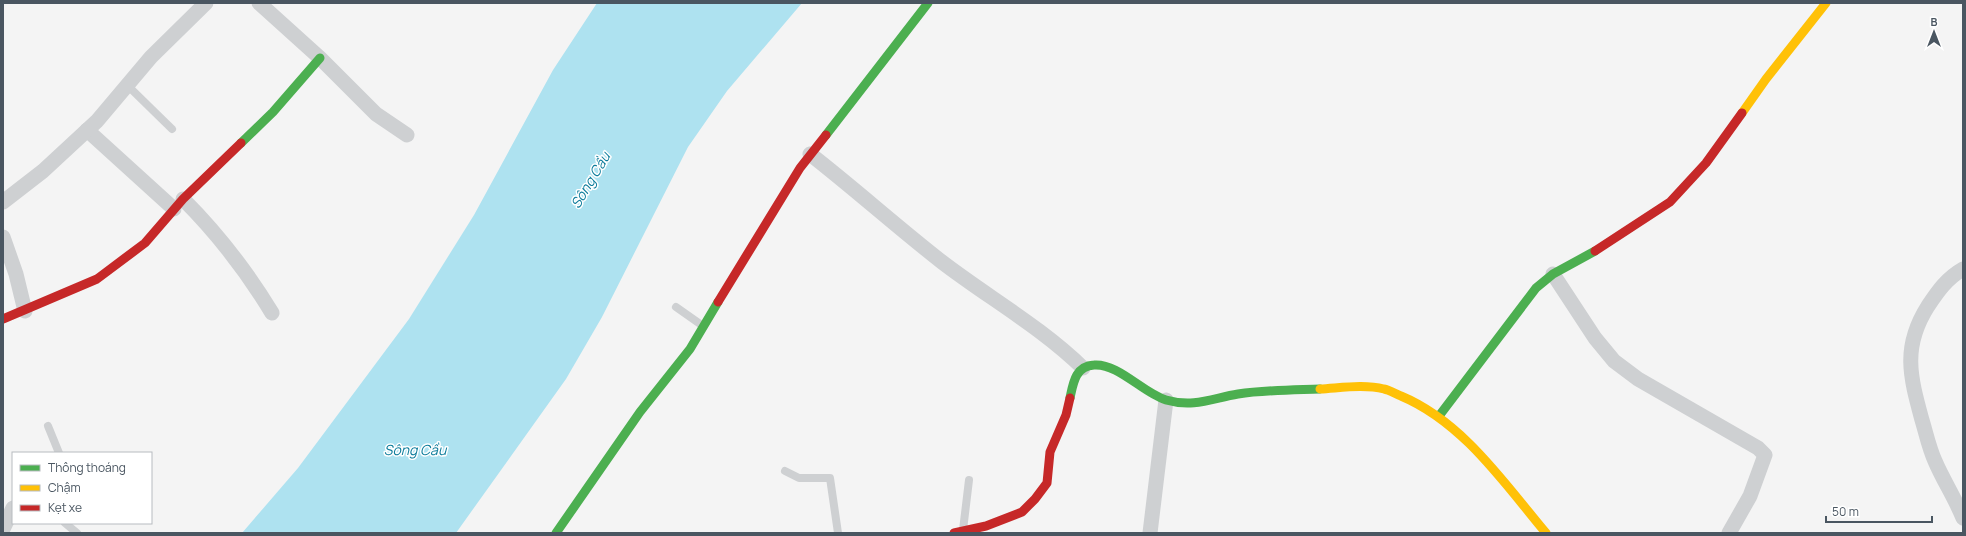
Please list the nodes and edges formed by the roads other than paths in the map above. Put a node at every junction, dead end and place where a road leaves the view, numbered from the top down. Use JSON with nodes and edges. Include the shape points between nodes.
{"nodes":[{"id":1,"x":206,"y":3,"type":"edge"},
{"id":2,"x":259,"y":3,"type":"edge"},
{"id":3,"x":928,"y":3,"type":"edge"},
{"id":4,"x":1826,"y":3,"type":"edge"},
{"id":5,"x":320,"y":58,"type":"junction"},
{"id":6,"x":127,"y":85,"type":"junction"},
{"id":7,"x":172,"y":129,"type":"dead end"},
{"id":8,"x":87,"y":130,"type":"junction"},
{"id":9,"x":407,"y":136,"type":"dead end"},
{"id":10,"x":810,"y":154,"type":"junction"},
{"id":11,"x":3,"y":202,"type":"edge"},
{"id":12,"x":178,"y":204,"type":"junction"},
{"id":13,"x":3,"y":237,"type":"edge"},
{"id":14,"x":1963,"y":269,"type":"edge"},
{"id":15,"x":1553,"y":274,"type":"junction"},
{"id":16,"x":676,"y":307,"type":"dead end"},
{"id":17,"x":25,"y":311,"type":"junction"},
{"id":18,"x":272,"y":313,"type":"dead end"},
{"id":19,"x":3,"y":319,"type":"edge"},
{"id":20,"x":704,"y":327,"type":"junction"},
{"id":21,"x":1083,"y":368,"type":"junction"},
{"id":22,"x":1171,"y":401,"type":"junction"},
{"id":23,"x":1439,"y":416,"type":"junction"},
{"id":24,"x":48,"y":426,"type":"dead end"},
{"id":25,"x":60,"y":452,"type":"edge"},
{"id":26,"x":785,"y":471,"type":"dead end"},
{"id":27,"x":969,"y":480,"type":"dead end"},
{"id":28,"x":12,"y":510,"type":"edge"},
{"id":29,"x":1963,"y":518,"type":"edge"},
{"id":30,"x":66,"y":524,"type":"edge"},
{"id":31,"x":3,"y":529,"type":"edge"},
{"id":32,"x":959,"y":532,"type":"edge"},
{"id":33,"x":77,"y":533,"type":"edge"},
{"id":34,"x":556,"y":533,"type":"edge"},
{"id":35,"x":838,"y":533,"type":"edge"},
{"id":36,"x":1150,"y":533,"type":"edge"},
{"id":37,"x":1546,"y":533,"type":"edge"},
{"id":38,"x":1729,"y":533,"type":"edge"}],
"edges":[{"from":1,"to":6,"type":"street","via":[[151,57]]},
{"from":2,"to":5,"type":"street"},
{"from":3,"to":10,"type":"street"},
{"from":4,"to":15,"type":"street","via":[[1706,163],[1670,202],[1606,245]]},
{"from":5,"to":9,"type":"street","via":[[376,114]]},
{"from":5,"to":12,"type":"street","via":[[273,112]]},
{"from":6,"to":7,"type":"lane"},
{"from":6,"to":8,"type":"street"},
{"from":8,"to":11,"type":"street","via":[[43,171]]},
{"from":8,"to":12,"type":"street","via":[[156,190]]},
{"from":10,"to":20,"type":"street"},
{"from":10,"to":21,"type":"street","via":[[942,262]]},
{"from":12,"to":17,"type":"street","via":[[145,243],[96,279]]},
{"from":12,"to":18,"type":"street","via":[[208,224],[250,276]]},
{"from":13,"to":17,"type":"street"},
{"from":14,"to":29,"type":"street","via":[[1939,289],[1919,320],[1911,348],[1914,391],[1934,459]]},
{"from":15,"to":23,"type":"street","via":[[1536,288]]},
{"from":15,"to":38,"type":"street","via":[[1594,338],[1614,361],[1638,379],[1758,448],[1765,455],[1750,496]]},
{"from":16,"to":20,"type":"lane"},
{"from":17,"to":19,"type":"street"},
{"from":20,"to":34,"type":"street","via":[[682,360],[640,412]]},
{"from":21,"to":22,"type":"street","via":[[1104,365]]},
{"from":21,"to":32,"type":"street","via":[[1074,379],[1068,410],[1050,452],[1047,483],[1035,499],[1022,512],[986,526]]},
{"from":22,"to":23,"type":"street","via":[[1194,403],[1237,394],[1359,387],[1384,389],[1413,401]]},
{"from":22,"to":36,"type":"street"},
{"from":23,"to":37,"type":"street","via":[[1475,449]]},
{"from":24,"to":25,"type":"lane"},
{"from":26,"to":35,"type":"lane","via":[[799,478],[830,478]]},
{"from":27,"to":32,"type":"lane"},
{"from":28,"to":31,"type":"street"},
{"from":30,"to":33,"type":"lane"}]}
